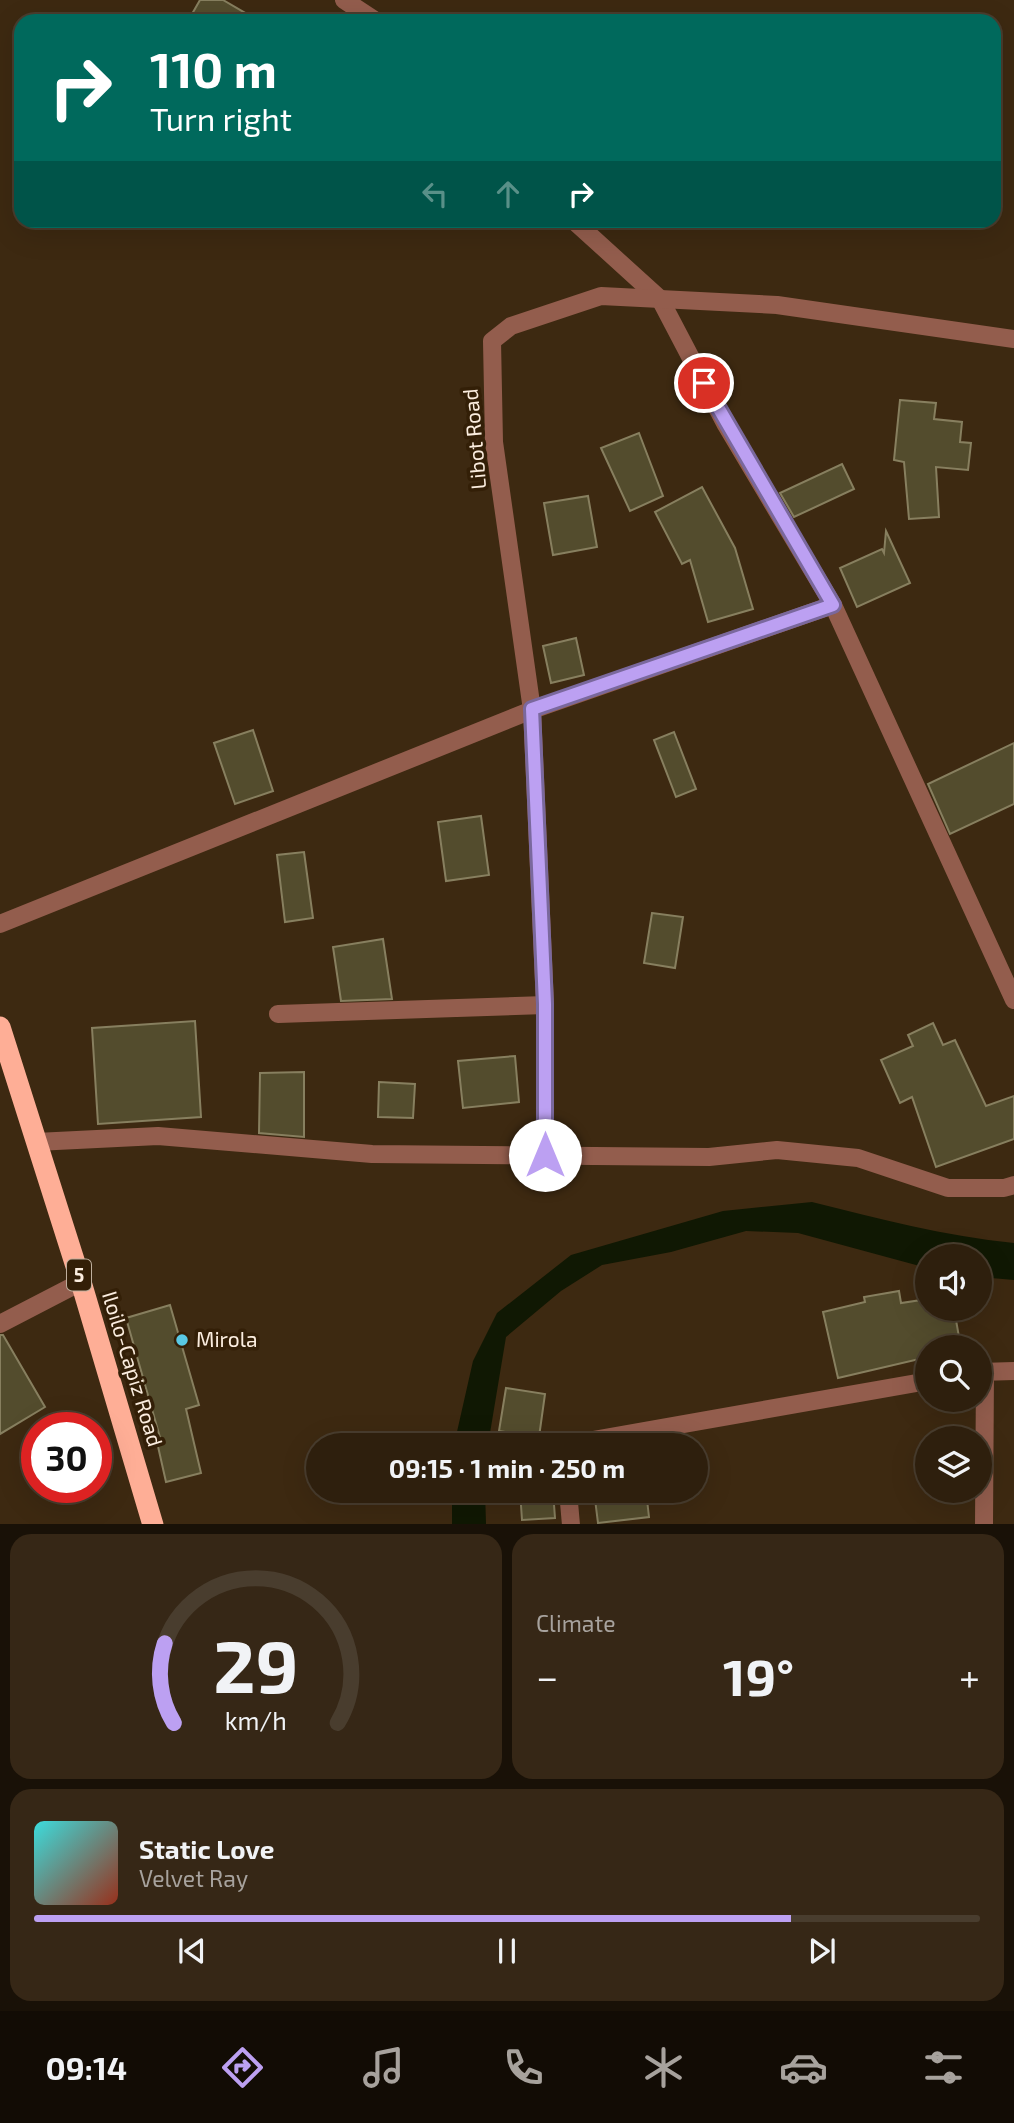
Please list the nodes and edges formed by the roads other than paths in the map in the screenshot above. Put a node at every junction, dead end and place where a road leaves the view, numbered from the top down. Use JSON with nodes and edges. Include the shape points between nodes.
{"nodes":[{"id":1,"x":344,"y":0,"type":"edge"},
{"id":2,"x":365,"y":14,"type":"edge"},
{"id":3,"x":582,"y":228,"type":"edge"},
{"id":4,"x":660,"y":299,"type":"junction"},
{"id":5,"x":1014,"y":339,"type":"edge"},
{"id":6,"x":833,"y":605,"type":"junction"},
{"id":7,"x":532,"y":709,"type":"junction"},
{"id":8,"x":0,"y":924,"type":"edge"},
{"id":9,"x":1014,"y":1000,"type":"edge"},
{"id":10,"x":545,"y":1004,"type":"junction"},
{"id":11,"x":278,"y":1014,"type":"dead end"},
{"id":12,"x":0,"y":1027,"type":"edge"},
{"id":13,"x":36,"y":1142,"type":"junction"},
{"id":14,"x":545,"y":1155,"type":"junction"},
{"id":15,"x":1014,"y":1185,"type":"edge"},
{"id":16,"x":81,"y":1282,"type":"junction"},
{"id":17,"x":0,"y":1324,"type":"edge"},
{"id":18,"x":1014,"y":1371,"type":"edge"},
{"id":19,"x":992,"y":1372,"type":"edge"},
{"id":20,"x":915,"y":1383,"type":"edge"},
{"id":21,"x":983,"y":1412,"type":"edge"},
{"id":22,"x":633,"y":1433,"type":"edge"},
{"id":23,"x":569,"y":1503,"type":"edge"},
{"id":24,"x":153,"y":1524,"type":"edge"},
{"id":25,"x":571,"y":1524,"type":"edge"},
{"id":26,"x":984,"y":1524,"type":"edge"}],
"edges":[{"from":1,"to":2,"type":"street"},
{"from":3,"to":4,"type":"street"},
{"from":4,"to":5,"type":"street","via":[[777,305]]},
{"from":4,"to":6,"type":"street","via":[[726,425]]},
{"from":4,"to":7,"type":"street","name":"Libot Road","via":[[601,296],[511,326],[492,341],[494,442]]},
{"from":6,"to":7,"type":"street"},
{"from":6,"to":9,"type":"street"},
{"from":7,"to":8,"type":"street"},
{"from":7,"to":10,"type":"street"},
{"from":10,"to":11,"type":"street"},
{"from":10,"to":14,"type":"street"},
{"from":12,"to":13,"type":"highway","name":"Iloilo-Capiz Road","number":"5"},
{"from":13,"to":14,"type":"street","via":[[158,1136],[372,1154]]},
{"from":13,"to":16,"type":"highway","name":"Iloilo-Capiz Road","number":"5"},
{"from":14,"to":15,"type":"street","via":[[709,1157],[777,1150],[858,1158],[948,1188]]},
{"from":16,"to":17,"type":"street"},
{"from":16,"to":24,"type":"highway","name":"Iloilo-Capiz Road","number":"5"},
{"from":18,"to":19,"type":"street"},
{"from":20,"to":22,"type":"street"},
{"from":21,"to":26,"type":"street"},
{"from":23,"to":25,"type":"street"}]}
